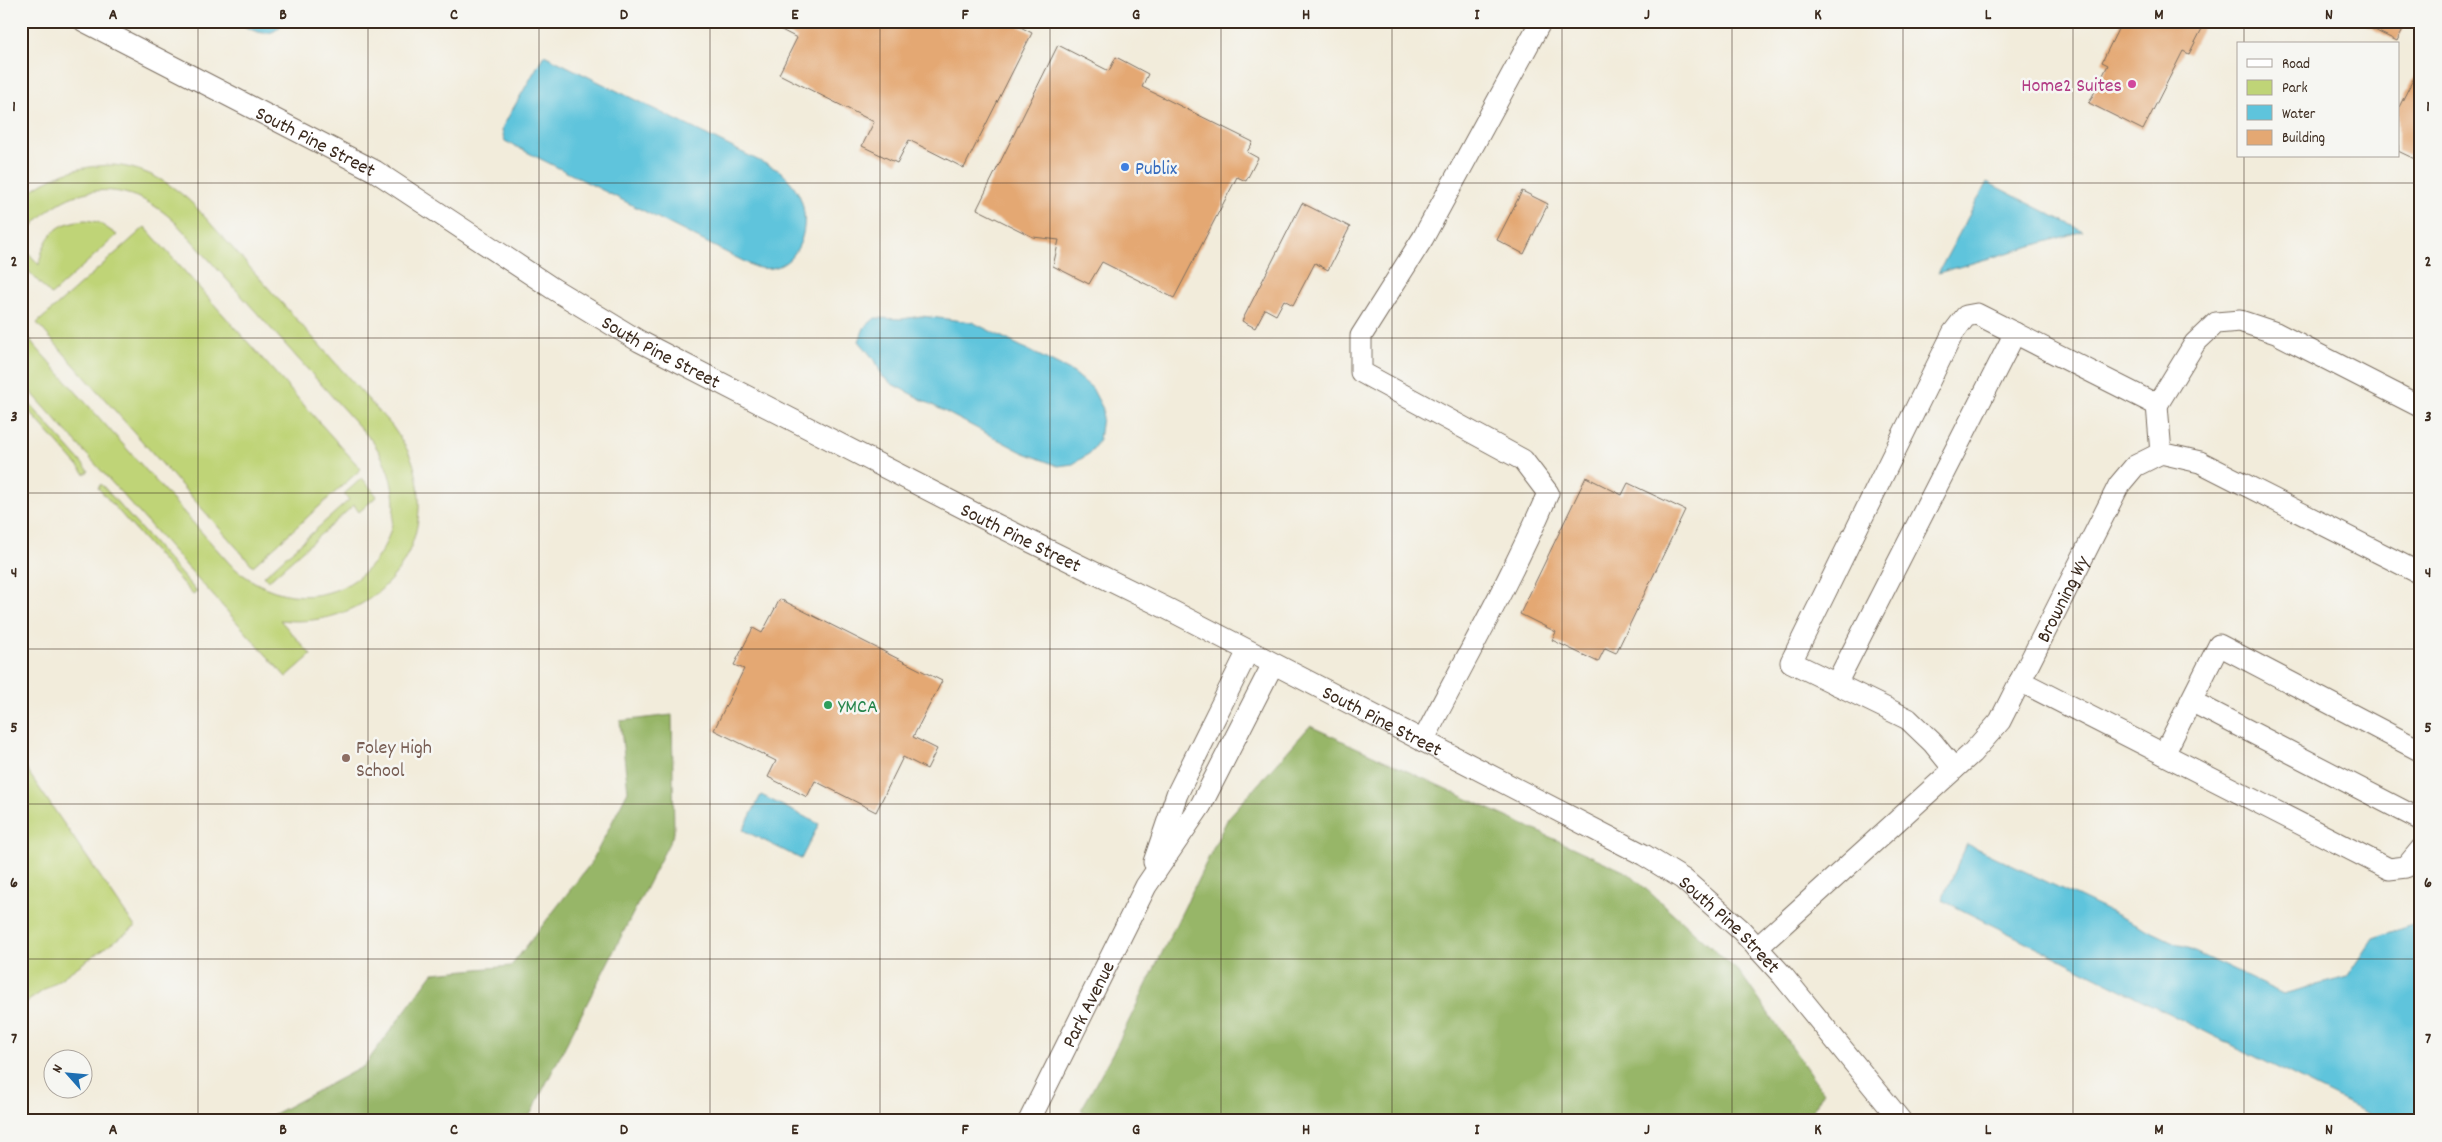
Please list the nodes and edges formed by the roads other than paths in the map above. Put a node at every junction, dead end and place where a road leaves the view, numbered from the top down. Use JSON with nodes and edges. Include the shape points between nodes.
{"nodes":[{"id":1,"x":84,"y":21,"type":"edge"},
{"id":2,"x":1541,"y":21,"type":"edge"},
{"id":3,"x":2016,"y":333,"type":"junction"},
{"id":4,"x":2156,"y":405,"type":"junction"},
{"id":5,"x":2421,"y":407,"type":"edge"},
{"id":6,"x":2161,"y":453,"type":"junction"},
{"id":7,"x":2421,"y":574,"type":"edge"},
{"id":8,"x":1248,"y":651,"type":"junction"},
{"id":9,"x":1273,"y":664,"type":"junction"},
{"id":10,"x":2020,"y":681,"type":"junction"},
{"id":11,"x":1836,"y":684,"type":"junction"},
{"id":12,"x":2191,"y":701,"type":"junction"},
{"id":13,"x":1423,"y":741,"type":"junction"},
{"id":14,"x":2421,"y":751,"type":"edge"},
{"id":15,"x":2164,"y":754,"type":"junction"},
{"id":16,"x":1954,"y":770,"type":"junction"},
{"id":17,"x":2421,"y":820,"type":"edge"},
{"id":18,"x":2421,"y":849,"type":"edge"},
{"id":19,"x":1146,"y":886,"type":"junction"},
{"id":20,"x":1757,"y":948,"type":"junction"},
{"id":21,"x":1029,"y":1121,"type":"edge"},
{"id":22,"x":1901,"y":1121,"type":"edge"}],
"edges":[{"from":1,"to":8,"type":"street","name":"South Pine Street","via":[[375,171],[552,288],[639,341]]},
{"from":2,"to":13,"type":"street","via":[[1423,238],[1361,336],[1361,372],[1524,460],[1548,493],[1522,553]]},
{"from":3,"to":4,"type":"street"},
{"from":3,"to":11,"type":"street"},
{"from":3,"to":11,"type":"street","via":[[1977,314],[1966,316],[1953,333],[1791,662]]},
{"from":4,"to":5,"type":"street","via":[[2195,343],[2216,323],[2240,321],[2276,333]]},
{"from":4,"to":6,"type":"street"},
{"from":6,"to":7,"type":"street","via":[[2200,462]]},
{"from":6,"to":10,"type":"street","name":"Browning Wy","via":[[2135,466],[2119,485]]},
{"from":8,"to":9,"type":"street","name":"South Pine Street"},
{"from":8,"to":19,"type":"street","name":"Park Avenue","via":[[1177,794]]},
{"from":9,"to":13,"type":"street","name":"South Pine Street"},
{"from":9,"to":19,"type":"street","name":"Park Avenue","via":[[1201,805]]},
{"from":10,"to":15,"type":"street"},
{"from":10,"to":16,"type":"street","name":"Browning Wy","via":[[2000,720]]},
{"from":11,"to":16,"type":"street","via":[[1908,718]]},
{"from":12,"to":14,"type":"street","via":[[2219,645]]},
{"from":12,"to":15,"type":"street"},
{"from":12,"to":17,"type":"street"},
{"from":13,"to":20,"type":"street","name":"South Pine Street","via":[[1644,855],[1683,879]]},
{"from":15,"to":18,"type":"street","via":[[2389,869],[2406,867]]},
{"from":16,"to":20,"type":"street","name":"Browning Wy"},
{"from":19,"to":21,"type":"street","name":"Park Avenue"},
{"from":20,"to":22,"type":"street","name":"South Pine Street"}]}
